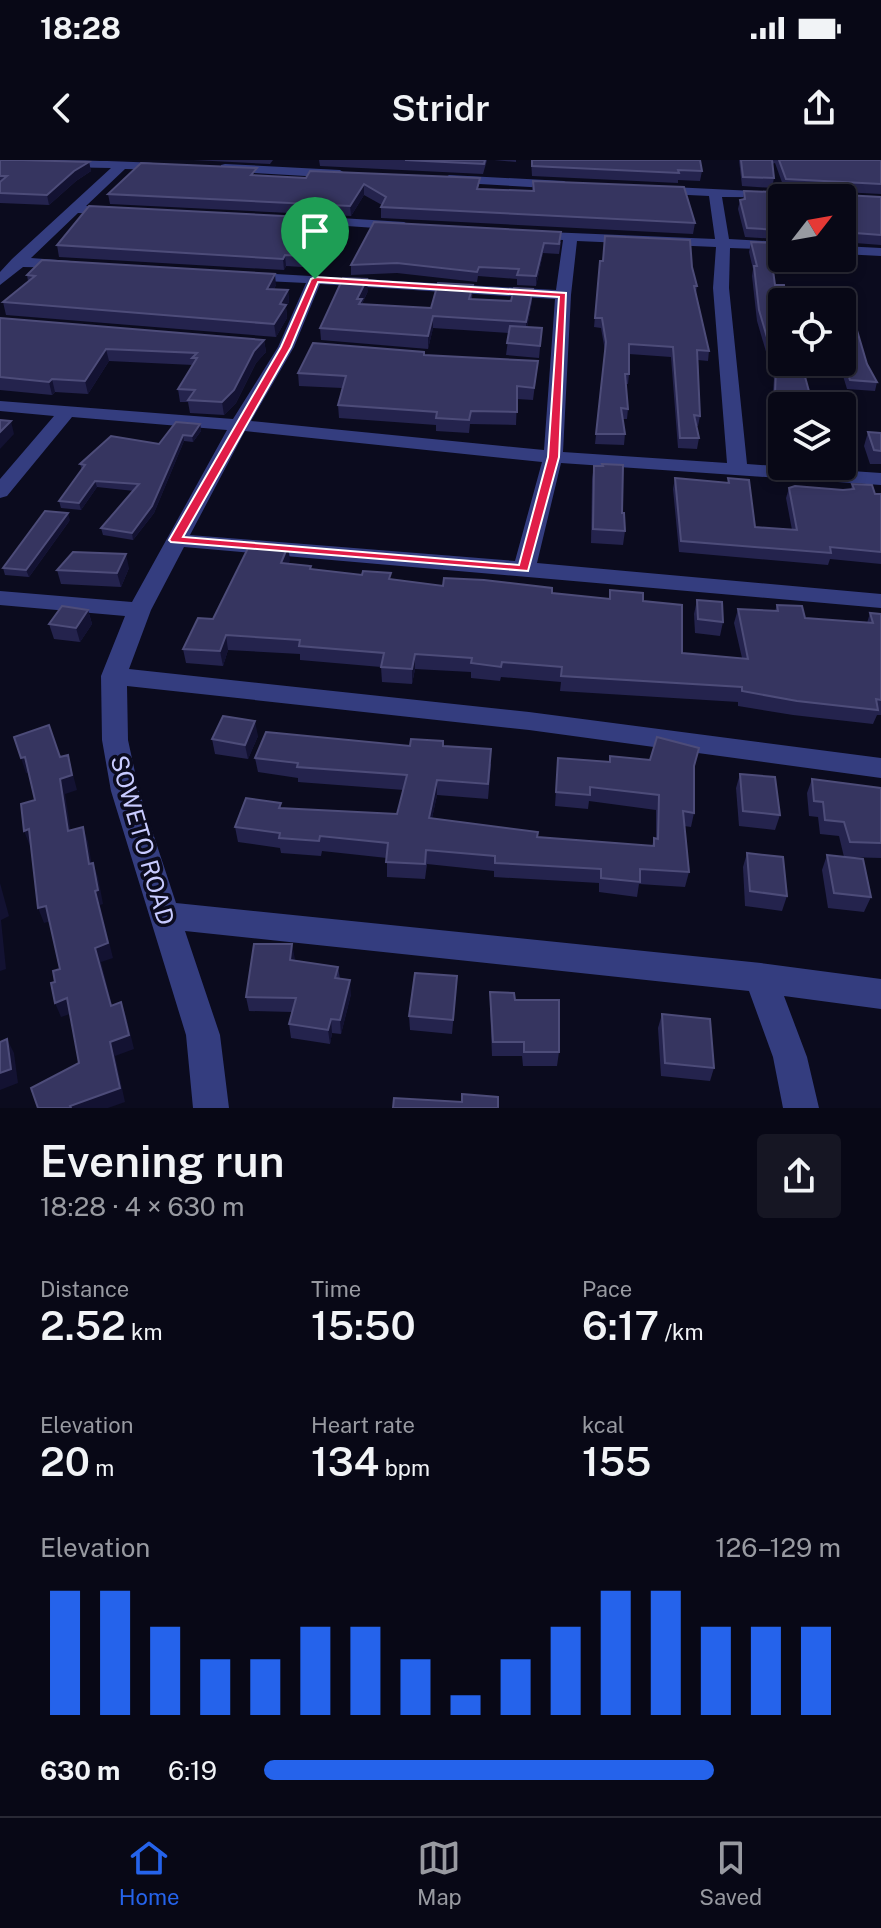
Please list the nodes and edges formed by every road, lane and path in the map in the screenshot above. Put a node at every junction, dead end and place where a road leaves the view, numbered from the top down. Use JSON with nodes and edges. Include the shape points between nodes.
{"nodes":[{"id":1,"x":0,"y":162,"type":"edge"},
{"id":2,"x":123,"y":164,"type":"edge"},
{"id":3,"x":187,"y":167,"type":"edge"},
{"id":4,"x":210,"y":168,"type":"edge"},
{"id":5,"x":353,"y":174,"type":"edge"},
{"id":6,"x":433,"y":178,"type":"edge"},
{"id":7,"x":574,"y":186,"type":"edge"},
{"id":8,"x":637,"y":189,"type":"edge"},
{"id":9,"x":715,"y":193,"type":"junction"},
{"id":10,"x":768,"y":195,"type":"edge"},
{"id":11,"x":73,"y":209,"type":"junction"},
{"id":12,"x":134,"y":212,"type":"edge"},
{"id":13,"x":288,"y":219,"type":"edge"},
{"id":14,"x":413,"y":227,"type":"edge"},
{"id":15,"x":508,"y":232,"type":"edge"},
{"id":16,"x":571,"y":236,"type":"junction"},
{"id":17,"x":723,"y":243,"type":"junction"},
{"id":18,"x":768,"y":245,"type":"edge"},
{"id":19,"x":856,"y":251,"type":"edge"},
{"id":20,"x":881,"y":252,"type":"edge"},
{"id":21,"x":17,"y":262,"type":"junction"},
{"id":22,"x":80,"y":266,"type":"edge"},
{"id":23,"x":221,"y":274,"type":"edge"},
{"id":24,"x":315,"y":279,"type":"junction"},
{"id":25,"x":0,"y":280,"type":"edge"},
{"id":26,"x":563,"y":295,"type":"junction"},
{"id":27,"x":0,"y":406,"type":"edge"},
{"id":28,"x":68,"y":411,"type":"junction"},
{"id":29,"x":239,"y":425,"type":"junction"},
{"id":30,"x":553,"y":457,"type":"junction"},
{"id":31,"x":737,"y":468,"type":"junction"},
{"id":32,"x":881,"y":479,"type":"edge"},
{"id":33,"x":0,"y":492,"type":"edge"},
{"id":34,"x":175,"y":540,"type":"junction"},
{"id":35,"x":524,"y":569,"type":"junction"},
{"id":36,"x":0,"y":598,"type":"edge"},
{"id":37,"x":881,"y":601,"type":"edge"},
{"id":38,"x":139,"y":610,"type":"junction"},
{"id":39,"x":114,"y":676,"type":"junction"},
{"id":40,"x":881,"y":768,"type":"edge"},
{"id":41,"x":163,"y":915,"type":"junction"},
{"id":42,"x":761,"y":978,"type":"junction"},
{"id":43,"x":881,"y":994,"type":"edge"},
{"id":44,"x":211,"y":1108,"type":"edge"},
{"id":45,"x":801,"y":1108,"type":"edge"}],
"edges":[{"from":1,"to":2,"type":"street"},
{"from":2,"to":3,"type":"street"},
{"from":2,"to":11,"type":"street"},
{"from":4,"to":5,"type":"street"},
{"from":6,"to":7,"type":"street"},
{"from":8,"to":9,"type":"street"},
{"from":9,"to":10,"type":"street"},
{"from":9,"to":17,"type":"street"},
{"from":11,"to":12,"type":"street"},
{"from":11,"to":21,"type":"street"},
{"from":13,"to":14,"type":"street"},
{"from":15,"to":16,"type":"street"},
{"from":16,"to":17,"type":"street"},
{"from":16,"to":26,"type":"street"},
{"from":17,"to":18,"type":"street"},
{"from":17,"to":31,"type":"street","via":[[721,288]]},
{"from":19,"to":20,"type":"street"},
{"from":21,"to":22,"type":"street"},
{"from":21,"to":25,"type":"street"},
{"from":23,"to":24,"type":"street"},
{"from":24,"to":26,"type":"street"},
{"from":24,"to":29,"type":"street","name":"SOWETO ROAD","via":[[286,347]]},
{"from":26,"to":30,"type":"street","via":[[550,368]]},
{"from":27,"to":28,"type":"street"},
{"from":28,"to":29,"type":"street"},
{"from":28,"to":33,"type":"street"},
{"from":29,"to":30,"type":"street"},
{"from":29,"to":34,"type":"street","name":"SOWETO ROAD"},
{"from":30,"to":31,"type":"street"},
{"from":30,"to":35,"type":"street"},
{"from":31,"to":32,"type":"street"},
{"from":34,"to":35,"type":"street"},
{"from":34,"to":38,"type":"street","name":"SOWETO ROAD"},
{"from":35,"to":37,"type":"street"},
{"from":36,"to":38,"type":"street"},
{"from":38,"to":39,"type":"street","name":"SOWETO ROAD"},
{"from":39,"to":40,"type":"street","via":[[529,721]]},
{"from":39,"to":41,"type":"street","name":"SOWETO ROAD","via":[[115,740],[125,791]]},
{"from":41,"to":42,"type":"street"},
{"from":41,"to":44,"type":"street","name":"SOWETO ROAD","via":[[203,1035]]},
{"from":42,"to":43,"type":"street"},
{"from":42,"to":45,"type":"street","via":[[790,1057]]}]}
